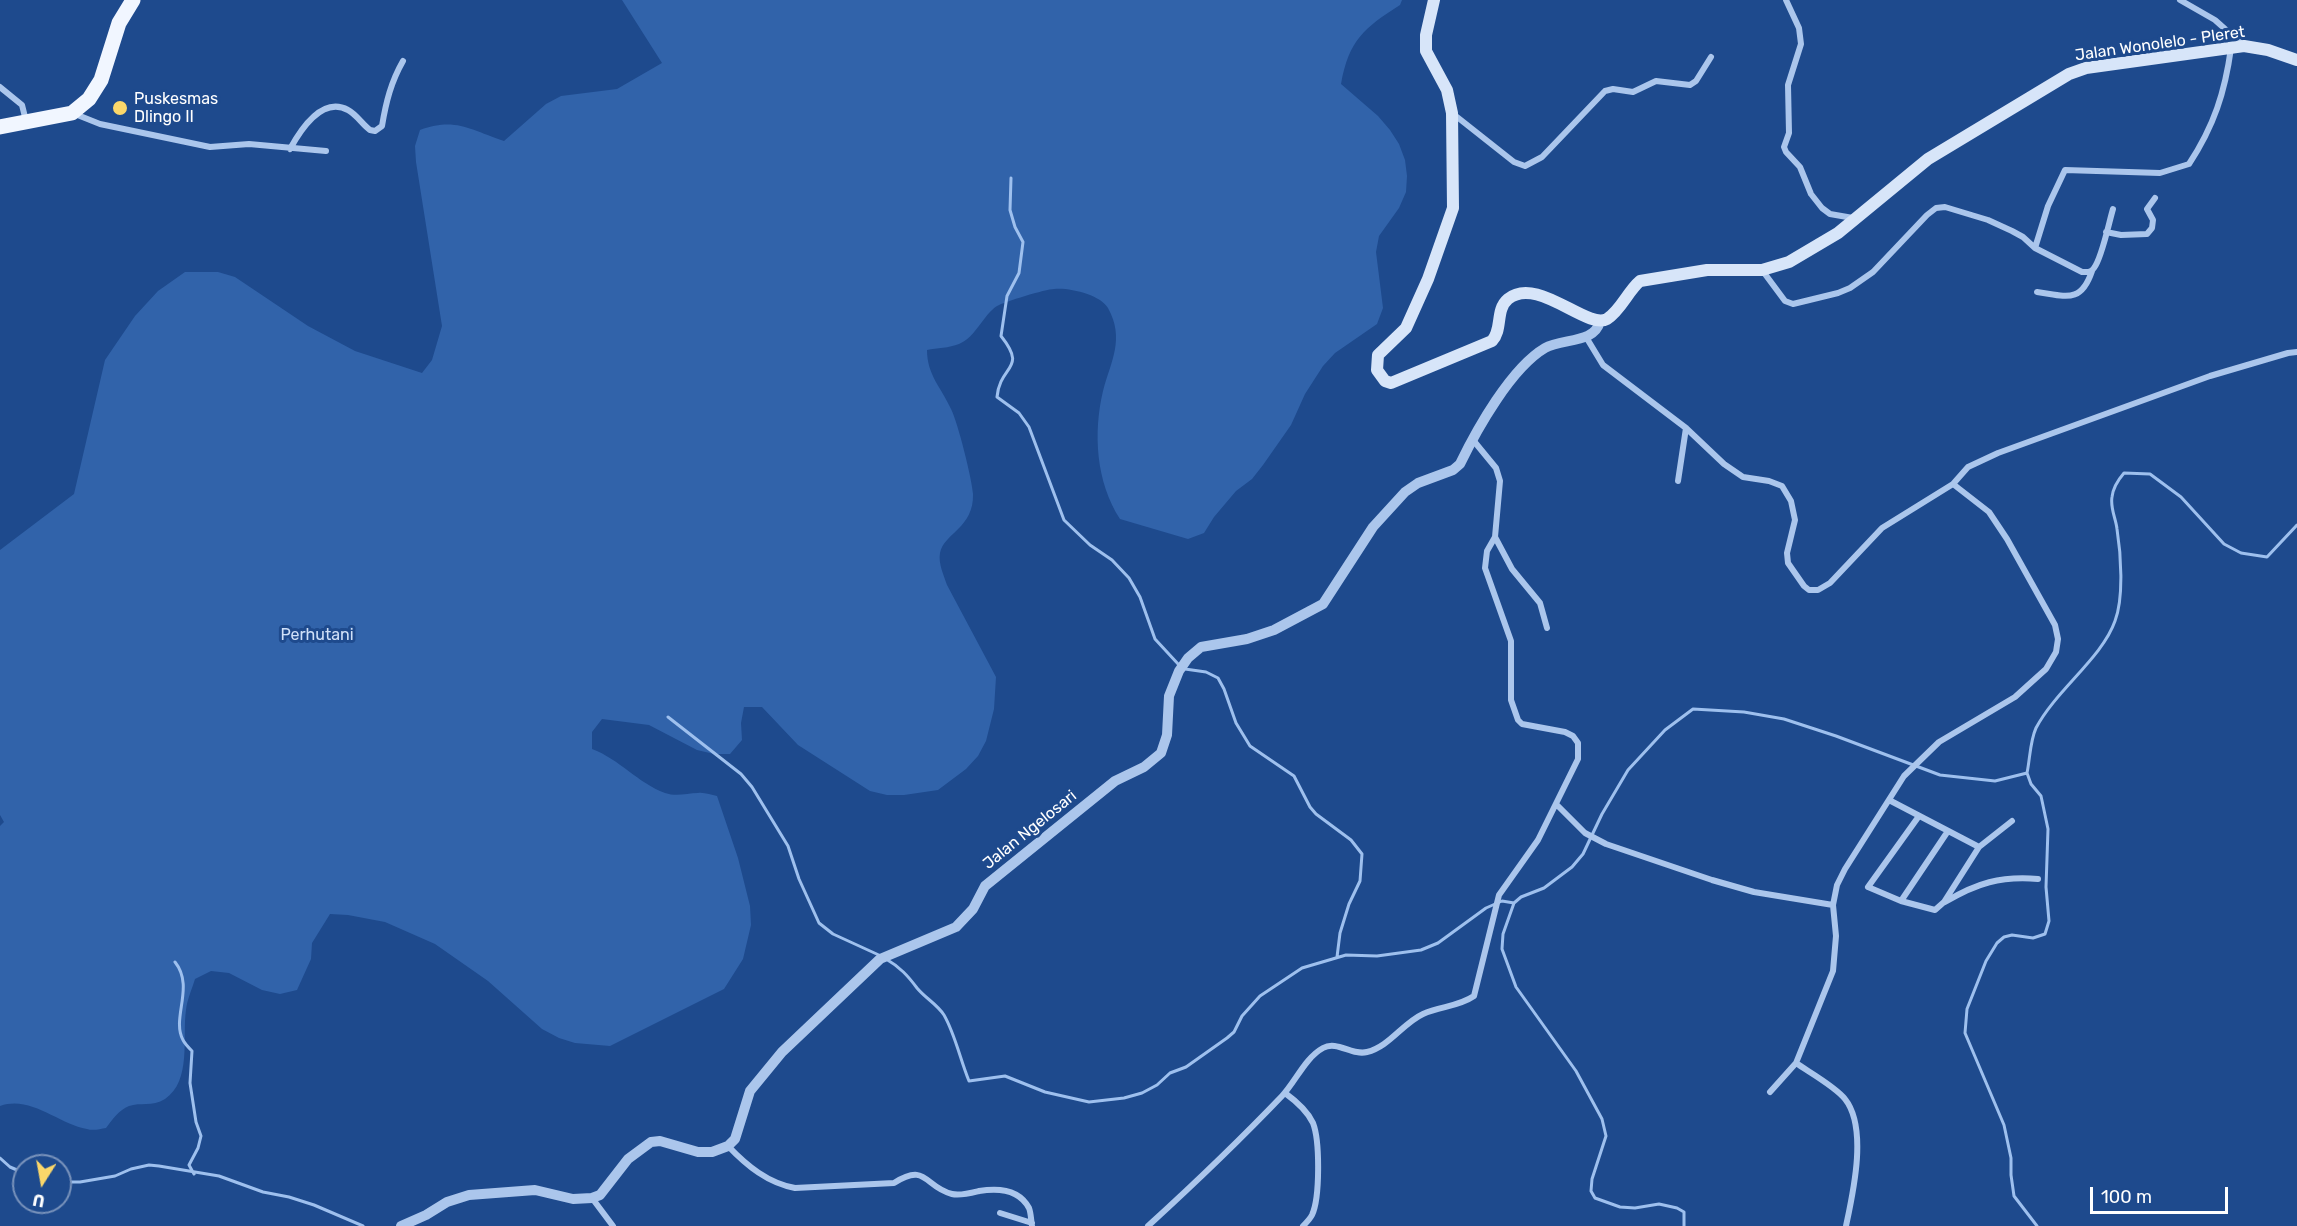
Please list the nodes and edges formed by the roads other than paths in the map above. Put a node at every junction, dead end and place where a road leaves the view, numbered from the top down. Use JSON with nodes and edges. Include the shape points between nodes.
{"nodes":[{"id":1,"x":133,"y":0,"type":"edge"},
{"id":2,"x":1434,"y":0,"type":"edge"},
{"id":3,"x":1786,"y":0,"type":"edge"},
{"id":4,"x":2180,"y":0,"type":"edge"},
{"id":5,"x":2237,"y":47,"type":"junction"},
{"id":6,"x":1711,"y":57,"type":"dead end"},
{"id":7,"x":2297,"y":60,"type":"edge"},
{"id":8,"x":403,"y":61,"type":"dead end"},
{"id":9,"x":0,"y":87,"type":"edge"},
{"id":10,"x":72,"y":112,"type":"junction"},
{"id":11,"x":1452,"y":113,"type":"junction"},
{"id":12,"x":26,"y":122,"type":"junction"},
{"id":13,"x":0,"y":127,"type":"edge"},
{"id":14,"x":290,"y":148,"type":"junction"},
{"id":15,"x":326,"y":151,"type":"dead end"},
{"id":16,"x":2155,"y":198,"type":"dead end"},
{"id":17,"x":2112,"y":209,"type":"dead end"},
{"id":18,"x":1857,"y":218,"type":"junction"},
{"id":19,"x":2106,"y":232,"type":"junction"},
{"id":20,"x":2035,"y":248,"type":"junction"},
{"id":21,"x":1762,"y":270,"type":"junction"},
{"id":22,"x":2092,"y":271,"type":"junction"},
{"id":23,"x":2037,"y":292,"type":"dead end"},
{"id":24,"x":1600,"y":321,"type":"junction"},
{"id":25,"x":1586,"y":337,"type":"junction"},
{"id":26,"x":2297,"y":352,"type":"edge"},
{"id":27,"x":1686,"y":428,"type":"junction"},
{"id":28,"x":1473,"y":440,"type":"junction"},
{"id":29,"x":1678,"y":481,"type":"dead end"},
{"id":30,"x":1953,"y":484,"type":"junction"},
{"id":31,"x":1495,"y":537,"type":"junction"},
{"id":32,"x":1547,"y":628,"type":"dead end"},
{"id":33,"x":1889,"y":800,"type":"junction"},
{"id":34,"x":1556,"y":804,"type":"junction"},
{"id":35,"x":1919,"y":816,"type":"junction"},
{"id":36,"x":2012,"y":821,"type":"dead end"},
{"id":37,"x":1948,"y":831,"type":"junction"},
{"id":38,"x":1979,"y":847,"type":"junction"},
{"id":39,"x":2038,"y":879,"type":"dead end"},
{"id":40,"x":1901,"y":901,"type":"junction"},
{"id":41,"x":1944,"y":902,"type":"junction"},
{"id":42,"x":1833,"y":905,"type":"junction"},
{"id":43,"x":1796,"y":1063,"type":"junction"},
{"id":44,"x":1770,"y":1092,"type":"dead end"},
{"id":45,"x":1285,"y":1093,"type":"junction"},
{"id":46,"x":728,"y":1146,"type":"junction"},
{"id":47,"x":592,"y":1198,"type":"junction"},
{"id":48,"x":1000,"y":1212,"type":"dead end"},
{"id":49,"x":1032,"y":1225,"type":"edge"},
{"id":50,"x":401,"y":1226,"type":"edge"},
{"id":51,"x":614,"y":1226,"type":"edge"},
{"id":52,"x":1148,"y":1226,"type":"edge"},
{"id":53,"x":1303,"y":1226,"type":"edge"},
{"id":54,"x":1846,"y":1226,"type":"edge"}],
"edges":[{"from":1,"to":10,"type":"main road","via":[[119,23],[101,80],[89,99]]},
{"from":2,"to":11,"type":"main road","via":[[1426,51],[1447,90]]},
{"from":3,"to":18,"type":"street","via":[[1801,44],[1788,85],[1789,133],[1784,147],[1800,167],[1810,194],[1822,208],[1840,218]]},
{"from":4,"to":5,"type":"street","via":[[2216,20]]},
{"from":5,"to":7,"type":"main road","name":"Jalan Wonolelo - Pleret","via":[[2268,50]]},
{"from":5,"to":18,"type":"main road","name":"Jalan Wonolelo - Pleret","via":[[2086,68],[2069,74],[1928,159]]},
{"from":5,"to":20,"type":"street","via":[[2224,94],[2189,164],[2160,173],[2065,170]]},
{"from":6,"to":11,"type":"street","via":[[1690,85],[1656,81],[1633,92],[1605,91],[1542,157],[1525,166],[1514,162]]},
{"from":8,"to":14,"type":"street","via":[[387,97],[382,126],[370,130],[350,111],[335,106],[323,110],[302,128]]},
{"from":9,"to":12,"type":"street","via":[[22,105]]},
{"from":10,"to":12,"type":"main road"},
{"from":10,"to":14,"type":"street","via":[[100,124],[210,147],[249,144]]},
{"from":11,"to":24,"type":"main road","via":[[1454,195],[1450,222],[1406,328],[1378,356],[1379,374],[1393,383],[1487,344],[1497,336],[1504,303],[1518,294],[1545,297]]},
{"from":12,"to":13,"type":"main road"},
{"from":14,"to":15,"type":"street"},
{"from":16,"to":19,"type":"street","via":[[2147,209],[2153,220],[2147,234]]},
{"from":17,"to":19,"type":"street"},
{"from":18,"to":21,"type":"main road","name":"Jalan Wonolelo - Pleret","via":[[1789,262]]},
{"from":19,"to":22,"type":"street"},
{"from":20,"to":21,"type":"street","via":[[2023,237],[1988,220],[1945,207],[1927,215],[1873,272],[1838,293],[1792,304],[1785,301]]},
{"from":20,"to":22,"type":"street","via":[[2082,272]]},
{"from":21,"to":24,"type":"main road","name":"Jalan Wonolelo - Pleret","via":[[1707,270],[1640,280],[1613,314]]},
{"from":22,"to":23,"type":"street","via":[[2081,293],[2063,296]]},
{"from":24,"to":25,"type":"street"},
{"from":25,"to":27,"type":"street","via":[[1603,365]]},
{"from":25,"to":28,"type":"street","name":"Jalan Ngelosari","via":[[1547,347],[1535,356],[1494,404]]},
{"from":26,"to":30,"type":"street","via":[[2210,376],[1998,453],[1968,467]]},
{"from":27,"to":29,"type":"street"},
{"from":27,"to":30,"type":"street","via":[[1743,477],[1782,486],[1791,501],[1795,520],[1788,563],[1809,590],[1830,583],[1882,528]]},
{"from":28,"to":31,"type":"street","via":[[1496,468],[1500,481]]},
{"from":28,"to":46,"type":"street","name":"Jalan Ngelosari","via":[[1460,464],[1405,492],[1372,527],[1323,604],[1274,630],[1201,647],[1188,658],[1169,696],[1165,744],[1154,760],[1115,781],[994,879],[956,927],[884,957],[860,975],[765,1071],[750,1091],[735,1140]]},
{"from":30,"to":33,"type":"street","via":[[1989,512],[2001,530],[2055,625],[2056,652],[2046,669],[2015,697],[1939,742],[1904,776]]},
{"from":31,"to":32,"type":"street","via":[[1512,569],[1540,603]]},
{"from":31,"to":34,"type":"street","via":[[1487,552],[1485,568],[1511,641],[1511,700],[1518,720],[1529,727],[1565,732],[1578,743],[1578,759]]},
{"from":33,"to":35,"type":"street"},
{"from":33,"to":42,"type":"street","via":[[1845,869]]},
{"from":34,"to":42,"type":"street","via":[[1585,833],[1606,843],[1754,892]]},
{"from":34,"to":45,"type":"street","via":[[1538,840],[1499,895],[1474,996],[1422,1014],[1377,1049],[1356,1053],[1338,1047],[1323,1048]]},
{"from":35,"to":37,"type":"street"},
{"from":35,"to":40,"type":"street","via":[[1868,887]]},
{"from":36,"to":38,"type":"street"},
{"from":37,"to":38,"type":"street"},
{"from":37,"to":40,"type":"street"},
{"from":38,"to":41,"type":"street"},
{"from":39,"to":41,"type":"street","via":[[1996,879],[1972,886]]},
{"from":40,"to":41,"type":"street","via":[[1935,910]]},
{"from":42,"to":43,"type":"street","via":[[1833,972]]},
{"from":43,"to":44,"type":"street"},
{"from":43,"to":54,"type":"street","via":[[1845,1099],[1856,1125],[1858,1160]]},
{"from":45,"to":52,"type":"street"},
{"from":45,"to":53,"type":"street","via":[[1302,1106],[1313,1124],[1317,1194]]},
{"from":46,"to":47,"type":"street","via":[[698,1152],[651,1142],[628,1159],[600,1195]]},
{"from":46,"to":49,"type":"street","via":[[770,1180],[795,1188],[894,1183],[915,1174],[953,1194],[1002,1190],[1025,1202]]},
{"from":47,"to":50,"type":"street","via":[[573,1199],[535,1190],[469,1195]]},
{"from":47,"to":51,"type":"street"},
{"from":48,"to":49,"type":"street"}]}
